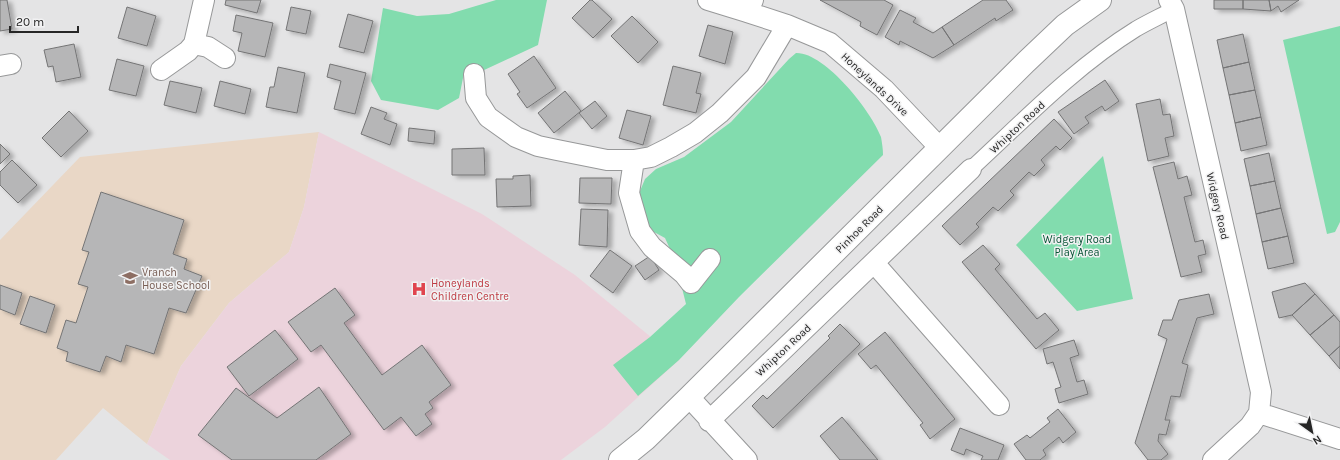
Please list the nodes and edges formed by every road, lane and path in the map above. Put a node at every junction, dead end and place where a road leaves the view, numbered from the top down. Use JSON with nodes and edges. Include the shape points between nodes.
{"nodes":[{"id":1,"x":204,"y":0,"type":"edge"},
{"id":2,"x":708,"y":0,"type":"edge"},
{"id":3,"x":1100,"y":0,"type":"edge"},
{"id":4,"x":1172,"y":5,"type":"edge"},
{"id":5,"x":750,"y":6,"type":"edge"},
{"id":6,"x":787,"y":26,"type":"junction"},
{"id":7,"x":194,"y":44,"type":"junction"},
{"id":8,"x":225,"y":58,"type":"dead end"},
{"id":9,"x":161,"y":70,"type":"dead end"},
{"id":10,"x":474,"y":74,"type":"dead end"},
{"id":11,"x":940,"y":148,"type":"junction"},
{"id":12,"x":634,"y":160,"type":"junction"},
{"id":13,"x":971,"y":169,"type":"joint"},
{"id":14,"x":710,"y":259,"type":"dead end"},
{"id":15,"x":874,"y":264,"type":"junction"},
{"id":16,"x":689,"y":397,"type":"junction"},
{"id":17,"x":999,"y":405,"type":"dead end"},
{"id":18,"x":1259,"y":413,"type":"junction"},
{"id":19,"x":710,"y":421,"type":"junction"},
{"id":20,"x":1340,"y":439,"type":"edge"},
{"id":21,"x":620,"y":460,"type":"edge"},
{"id":22,"x":747,"y":460,"type":"edge"},
{"id":23,"x":1213,"y":460,"type":"edge"}],
"edges":[{"from":1,"to":7,"type":"street"},
{"from":2,"to":5,"type":"street","name":"Honeylands Drive"},
{"from":3,"to":11,"type":"main road","name":"Pinhoe Road","via":[[1059,30]]},
{"from":4,"to":13,"type":"street","name":"Whipton Road","via":[[1067,80]]},
{"from":4,"to":18,"type":"street","name":"Widgery Road","via":[[1261,392]]},
{"from":5,"to":6,"type":"street","name":"Honeylands Drive"},
{"from":6,"to":11,"type":"street","name":"Honeylands Drive","via":[[830,43],[862,68]]},
{"from":6,"to":12,"type":"street","via":[[756,77],[720,113],[695,133],[671,147],[651,157]]},
{"from":7,"to":8,"type":"street","via":[[208,48]]},
{"from":7,"to":9,"type":"street"},
{"from":10,"to":12,"type":"street","via":[[476,98],[488,117],[516,137],[538,146],[607,160]]},
{"from":11,"to":16,"type":"main road","name":"Pinhoe Road"},
{"from":12,"to":14,"type":"street","via":[[629,193],[640,231],[652,247],[691,283]]},
{"from":13,"to":15,"type":"street","name":"Whipton Road"},
{"from":15,"to":17,"type":"street"},
{"from":15,"to":19,"type":"street","name":"Whipton Road"},
{"from":16,"to":19,"type":"street"},
{"from":16,"to":21,"type":"main road","name":"Pinhoe Road","via":[[646,439]]},
{"from":18,"to":20,"type":"street"},
{"from":18,"to":23,"type":"street","via":[[1250,426]]},
{"from":19,"to":22,"type":"street"}]}
